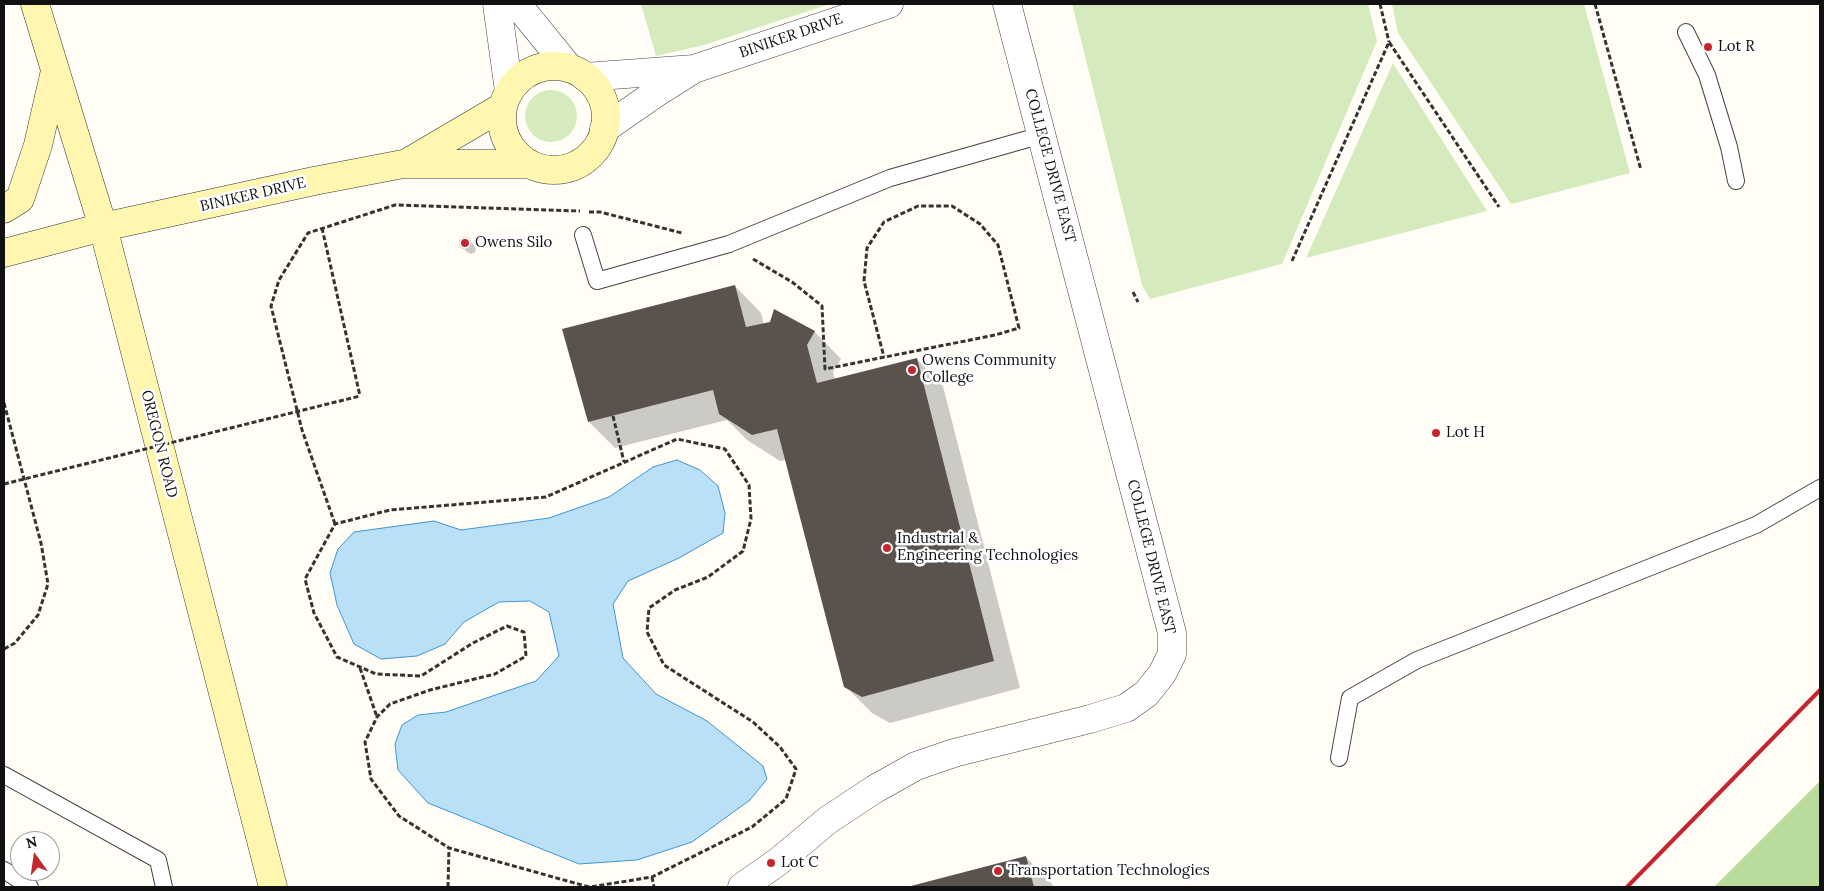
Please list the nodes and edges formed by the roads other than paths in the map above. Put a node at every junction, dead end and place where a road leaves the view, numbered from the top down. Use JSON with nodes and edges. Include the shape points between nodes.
{"nodes":[{"id":1,"x":35,"y":4,"type":"edge"},
{"id":2,"x":497,"y":4,"type":"edge"},
{"id":3,"x":517,"y":4,"type":"edge"},
{"id":4,"x":889,"y":4,"type":"edge"},
{"id":5,"x":1007,"y":4,"type":"edge"},
{"id":6,"x":1686,"y":32,"type":"dead end"},
{"id":7,"x":56,"y":69,"type":"junction"},
{"id":8,"x":694,"y":69,"type":"junction"},
{"id":9,"x":577,"y":72,"type":"junction"},
{"id":10,"x":506,"y":99,"type":"junction"},
{"id":11,"x":604,"y":130,"type":"junction"},
{"id":12,"x":1042,"y":135,"type":"junction"},
{"id":13,"x":403,"y":164,"type":"junction"},
{"id":14,"x":528,"y":164,"type":"junction"},
{"id":15,"x":1736,"y":181,"type":"dead end"},
{"id":16,"x":4,"y":209,"type":"edge"},
{"id":17,"x":103,"y":227,"type":"junction"},
{"id":18,"x":583,"y":235,"type":"dead end"},
{"id":19,"x":4,"y":253,"type":"edge"},
{"id":20,"x":1820,"y":488,"type":"edge"},
{"id":21,"x":1339,"y":758,"type":"dead end"},
{"id":22,"x":4,"y":775,"type":"edge"},
{"id":23,"x":4,"y":870,"type":"edge"},
{"id":24,"x":30,"y":887,"type":"edge"},
{"id":25,"x":164,"y":887,"type":"edge"},
{"id":26,"x":273,"y":887,"type":"edge"},
{"id":27,"x":742,"y":887,"type":"edge"}],
"edges":[{"from":1,"to":7,"type":"main road","name":"OREGON ROAD"},
{"from":2,"to":10,"type":"street"},
{"from":3,"to":9,"type":"street"},
{"from":4,"to":8,"type":"street","name":"BINIKER DRIVE"},
{"from":5,"to":12,"type":"street","name":"COLLEGE DRIVE EAST"},
{"from":6,"to":15,"type":"lane","via":[[1707,75]]},
{"from":7,"to":16,"type":"main road","via":[[38,145],[20,199]]},
{"from":7,"to":17,"type":"main road","name":"OREGON ROAD"},
{"from":8,"to":9,"type":"street","name":"BINIKER DRIVE"},
{"from":8,"to":11,"type":"street","name":"BINIKER DRIVE"},
{"from":9,"to":10,"type":"main road","via":[[552,66],[535,70],[520,78]]},
{"from":9,"to":11,"type":"main road","via":[[597,89],[604,105]]},
{"from":10,"to":13,"type":"main road","name":"BINIKER DRIVE"},
{"from":10,"to":14,"type":"main road","via":[[501,123],[506,143]]},
{"from":11,"to":14,"type":"main road","via":[[592,154],[579,164],[562,170],[545,170]]},
{"from":12,"to":18,"type":"lane","via":[[890,178],[728,244],[597,281]]},
{"from":12,"to":27,"type":"street","name":"COLLEGE DRIVE EAST","via":[[1172,633],[1172,654],[1162,674],[1146,694],[1126,708],[916,766],[828,820]]},
{"from":13,"to":14,"type":"main road","name":"BINIKER DRIVE"},
{"from":13,"to":17,"type":"main road","name":"BINIKER DRIVE"},
{"from":17,"to":19,"type":"main road","name":"BINIKER DRIVE"},
{"from":17,"to":26,"type":"main road","name":"OREGON ROAD"},
{"from":20,"to":21,"type":"lane","via":[[1756,526],[1417,660],[1350,698]]},
{"from":22,"to":25,"type":"lane","via":[[158,860]]},
{"from":23,"to":24,"type":"lane"}]}
